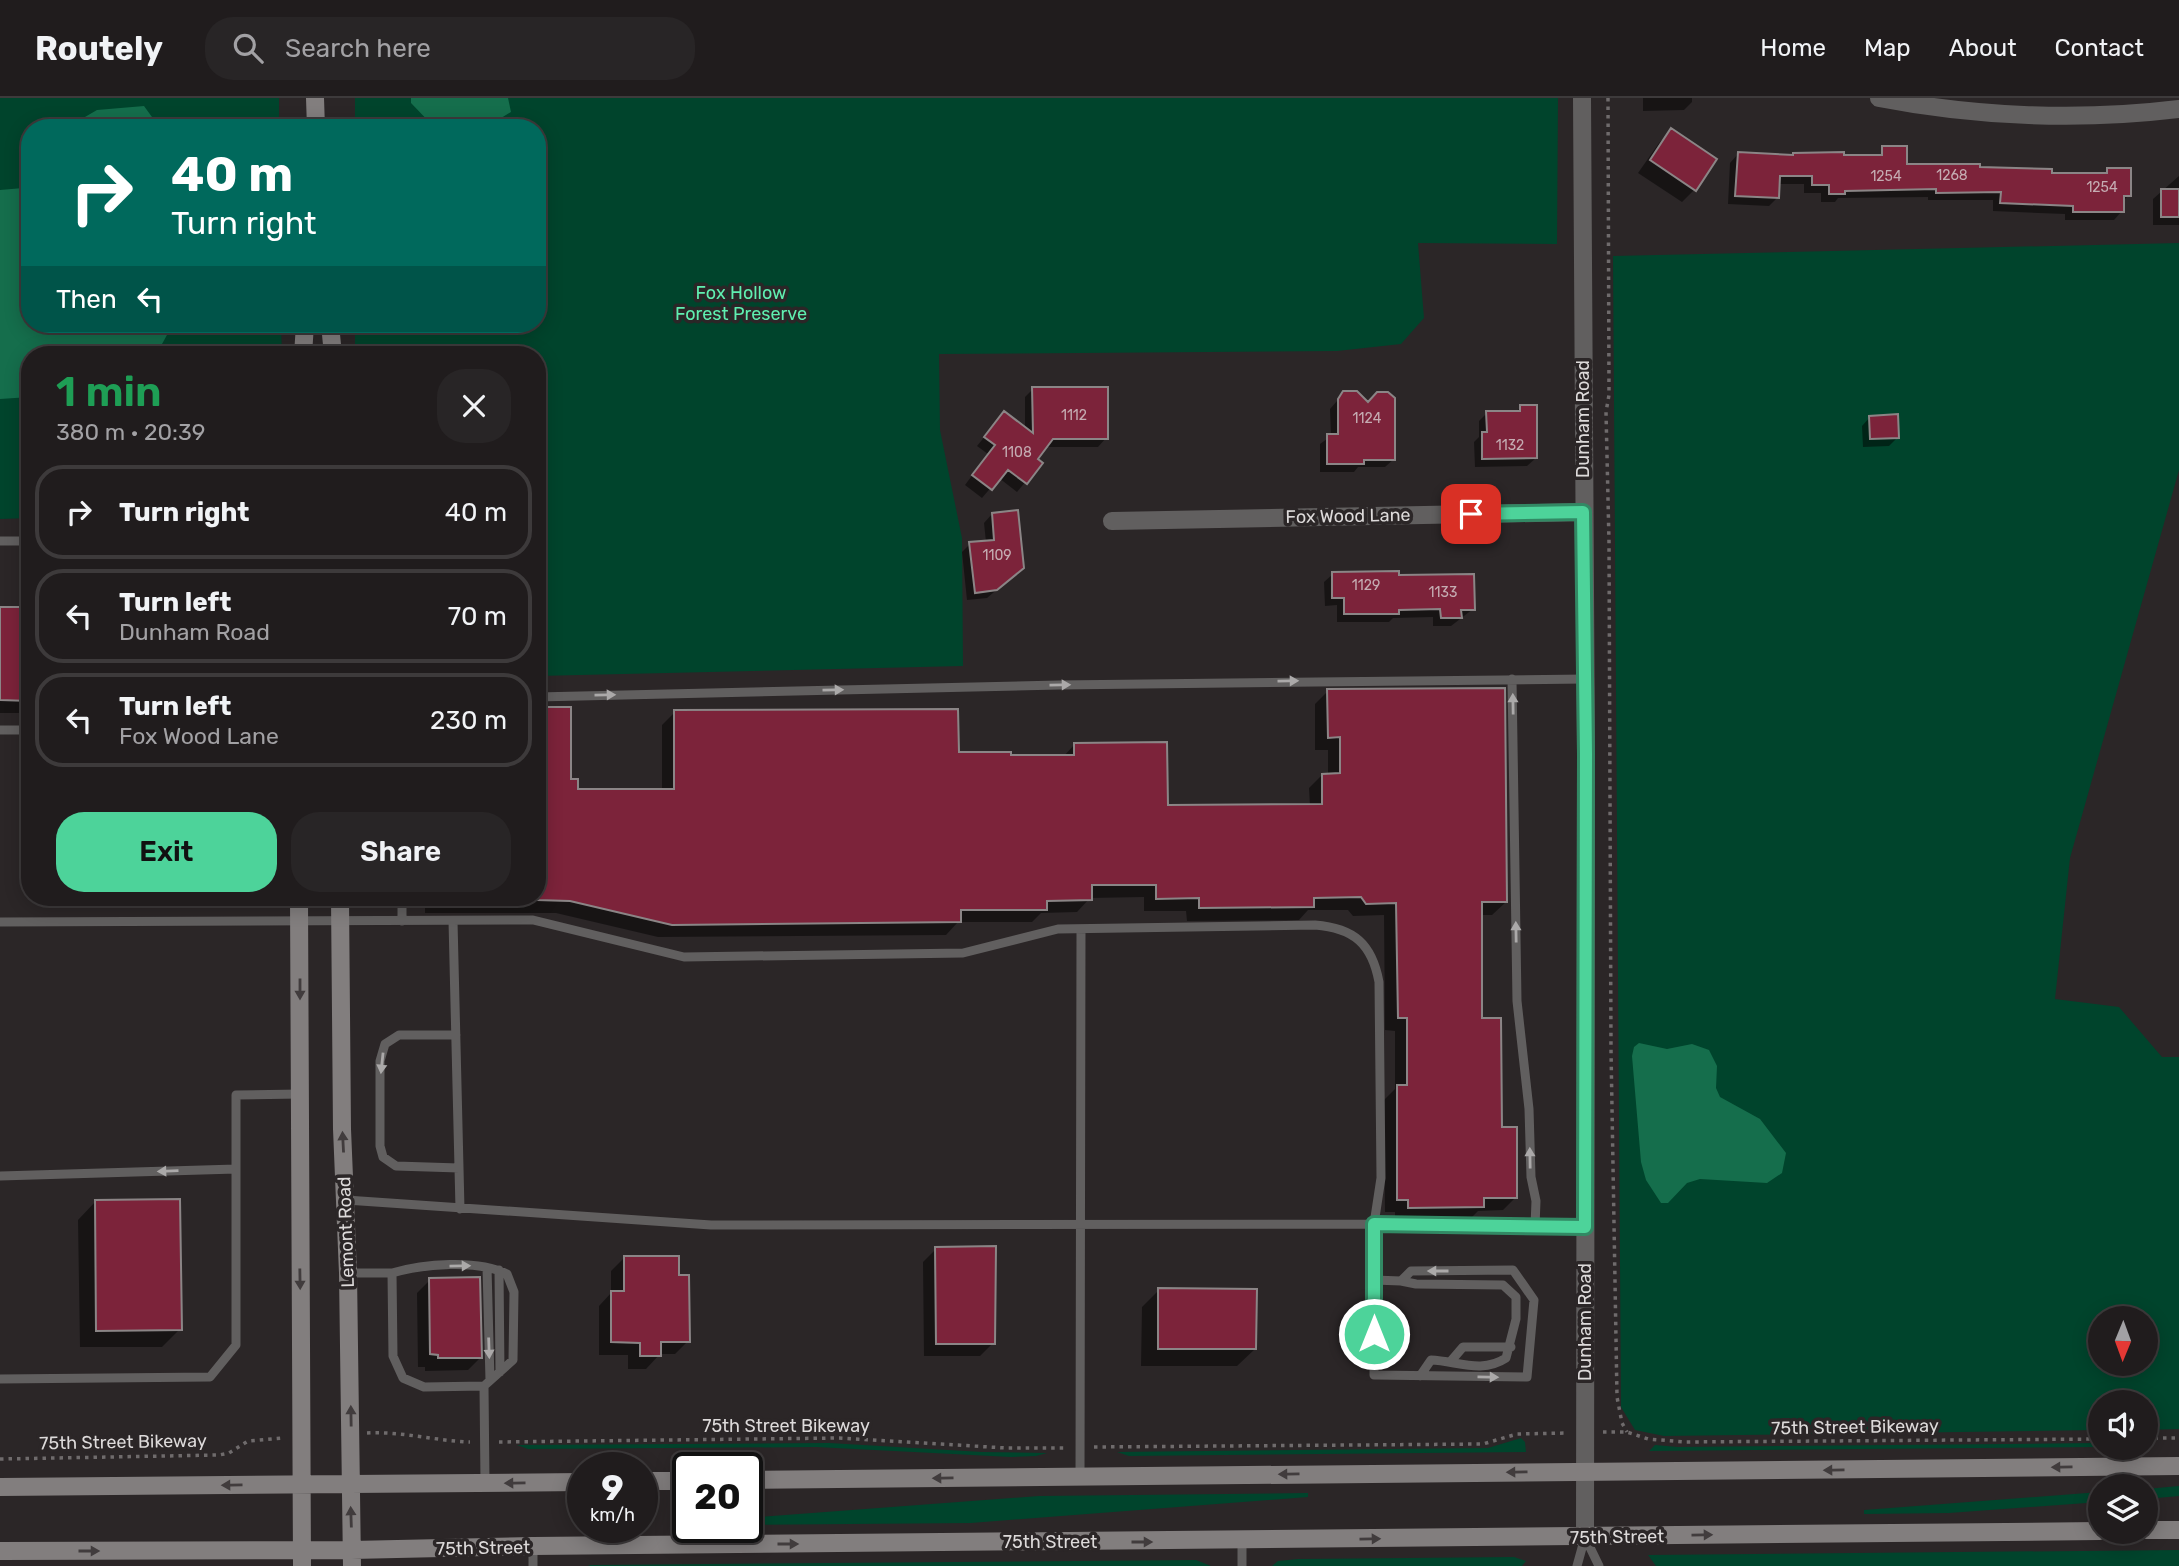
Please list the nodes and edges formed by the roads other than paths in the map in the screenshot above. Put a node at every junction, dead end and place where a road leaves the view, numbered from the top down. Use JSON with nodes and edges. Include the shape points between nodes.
{"nodes":[{"id":1,"x":315,"y":98,"type":"edge"},
{"id":2,"x":1582,"y":98,"type":"edge"},
{"id":3,"x":1879,"y":98,"type":"edge"},
{"id":4,"x":2179,"y":109,"type":"edge"},
{"id":5,"x":316,"y":119,"type":"edge"},
{"id":6,"x":1583,"y":512,"type":"junction"},
{"id":7,"x":1112,"y":521,"type":"dead end"},
{"id":8,"x":0,"y":541,"type":"edge"},
{"id":9,"x":21,"y":541,"type":"edge"},
{"id":10,"x":1512,"y":679,"type":"junction"},
{"id":11,"x":1585,"y":679,"type":"junction"},
{"id":12,"x":546,"y":697,"type":"edge"},
{"id":13,"x":0,"y":730,"type":"edge"},
{"id":14,"x":21,"y":730,"type":"edge"},
{"id":15,"x":299,"y":906,"type":"edge"},
{"id":16,"x":340,"y":906,"type":"edge"},
{"id":17,"x":402,"y":906,"type":"edge"},
{"id":18,"x":299,"y":921,"type":"junction"},
{"id":19,"x":340,"y":921,"type":"junction"},
{"id":20,"x":402,"y":921,"type":"junction"},
{"id":21,"x":453,"y":921,"type":"junction"},
{"id":22,"x":0,"y":922,"type":"edge"},
{"id":23,"x":1081,"y":929,"type":"junction"},
{"id":24,"x":456,"y":1035,"type":"junction"},
{"id":25,"x":300,"y":1094,"type":"junction"},
{"id":26,"x":459,"y":1168,"type":"junction"},
{"id":27,"x":236,"y":1169,"type":"junction"},
{"id":28,"x":0,"y":1177,"type":"edge"},
{"id":29,"x":346,"y":1200,"type":"junction"},
{"id":30,"x":460,"y":1209,"type":"junction"},
{"id":31,"x":1082,"y":1224,"type":"junction"},
{"id":32,"x":1374,"y":1224,"type":"junction"},
{"id":33,"x":1535,"y":1226,"type":"junction"},
{"id":34,"x":1585,"y":1227,"type":"junction"},
{"id":35,"x":487,"y":1268,"type":"junction"},
{"id":36,"x":499,"y":1270,"type":"junction"},
{"id":37,"x":348,"y":1273,"type":"junction"},
{"id":38,"x":392,"y":1273,"type":"junction"},
{"id":39,"x":1374,"y":1280,"type":"junction"},
{"id":40,"x":1401,"y":1281,"type":"junction"},
{"id":41,"x":1511,"y":1347,"type":"junction"},
{"id":42,"x":1451,"y":1360,"type":"junction"},
{"id":43,"x":500,"y":1372,"type":"junction"},
{"id":44,"x":1420,"y":1376,"type":"junction"},
{"id":45,"x":0,"y":1379,"type":"edge"},
{"id":46,"x":487,"y":1383,"type":"junction"},
{"id":47,"x":2179,"y":1466,"type":"edge"},
{"id":48,"x":1585,"y":1471,"type":"junction"},
{"id":49,"x":1080,"y":1477,"type":"junction"},
{"id":50,"x":763,"y":1480,"type":"edge"},
{"id":51,"x":567,"y":1482,"type":"edge"},
{"id":52,"x":485,"y":1483,"type":"junction"},
{"id":53,"x":301,"y":1484,"type":"junction"},
{"id":54,"x":350,"y":1484,"type":"junction"},
{"id":55,"x":0,"y":1487,"type":"edge"},
{"id":56,"x":2158,"y":1530,"type":"edge"},
{"id":57,"x":2179,"y":1530,"type":"edge"},
{"id":58,"x":2088,"y":1531,"type":"edge"},
{"id":59,"x":1585,"y":1537,"type":"junction"},
{"id":60,"x":1242,"y":1541,"type":"junction"},
{"id":61,"x":533,"y":1546,"type":"junction"},
{"id":62,"x":0,"y":1551,"type":"edge"},
{"id":63,"x":302,"y":1558,"type":"edge"},
{"id":64,"x":352,"y":1558,"type":"edge"},
{"id":65,"x":533,"y":1566,"type":"edge"},
{"id":66,"x":1242,"y":1566,"type":"edge"},
{"id":67,"x":1577,"y":1566,"type":"edge"},
{"id":68,"x":1599,"y":1566,"type":"edge"}],
"edges":[{"from":1,"to":5,"type":"main road"},
{"from":2,"to":6,"type":"street","name":"Dunham Road"},
{"from":3,"to":4,"type":"street","via":[[2003,113],[2095,115]]},
{"from":6,"to":7,"type":"street","name":"Fox Wood Lane"},
{"from":6,"to":11,"type":"street","name":"Dunham Road"},
{"from":8,"to":9,"type":"lane"},
{"from":10,"to":11,"type":"lane"},
{"from":12,"to":10,"type":"lane","one_way":true},
{"from":33,"to":10,"type":"lane","one_way":true,"via":[[1517,1001]]},
{"from":11,"to":34,"type":"street","name":"Dunham Road"},
{"from":13,"to":14,"type":"lane"},
{"from":15,"to":18,"type":"main road"},
{"from":16,"to":19,"type":"main road","name":"Lemont Road"},
{"from":17,"to":20,"type":"lane"},
{"from":18,"to":19,"type":"lane"},
{"from":18,"to":22,"type":"lane"},
{"from":18,"to":25,"type":"main road","one_way":true},
{"from":19,"to":20,"type":"lane"},
{"from":29,"to":19,"type":"main road","name":"Lemont Road","one_way":true},
{"from":20,"to":21,"type":"lane"},
{"from":21,"to":23,"type":"lane","via":[[533,920],[684,957],[963,953],[1058,929]]},
{"from":21,"to":24,"type":"lane"},
{"from":23,"to":31,"type":"lane"},
{"from":23,"to":32,"type":"lane","via":[[1315,925],[1343,930],[1366,947],[1379,982],[1381,1178]]},
{"from":24,"to":26,"type":"lane"},
{"from":24,"to":26,"type":"lane","one_way":true,"via":[[399,1035],[385,1044],[380,1061],[380,1146],[383,1157],[396,1166]]},
{"from":25,"to":27,"type":"lane","via":[[236,1095]]},
{"from":25,"to":53,"type":"main road","one_way":true},
{"from":26,"to":30,"type":"lane"},
{"from":27,"to":28,"type":"lane","one_way":true},
{"from":27,"to":45,"type":"lane","via":[[236,1345],[210,1377]]},
{"from":29,"to":30,"type":"lane"},
{"from":29,"to":37,"type":"main road","name":"Lemont Road"},
{"from":30,"to":31,"type":"lane","via":[[718,1225]]},
{"from":31,"to":32,"type":"lane"},
{"from":31,"to":49,"type":"lane"},
{"from":32,"to":33,"type":"lane"},
{"from":32,"to":39,"type":"lane"},
{"from":33,"to":34,"type":"lane"},
{"from":34,"to":48,"type":"street","name":"Dunham Road"},
{"from":35,"to":36,"type":"lane"},
{"from":38,"to":35,"type":"lane","one_way":true,"via":[[413,1267]]},
{"from":35,"to":46,"type":"lane","one_way":true},
{"from":36,"to":43,"type":"lane"},
{"from":36,"to":43,"type":"lane","via":[[507,1274],[514,1292],[513,1360]]},
{"from":37,"to":38,"type":"lane"},
{"from":54,"to":37,"type":"main road","name":"Lemont Road","one_way":true},
{"from":38,"to":46,"type":"lane","via":[[393,1356],[403,1378],[424,1387]]},
{"from":39,"to":40,"type":"lane"},
{"from":39,"to":44,"type":"lane","via":[[1374,1376]]},
{"from":40,"to":41,"type":"lane","via":[[1503,1285],[1516,1297]]},
{"from":44,"to":40,"type":"lane","one_way":true,"via":[[1527,1377],[1534,1300],[1513,1270],[1411,1271]]},
{"from":41,"to":42,"type":"lane","via":[[1463,1347]]},
{"from":41,"to":42,"type":"lane","via":[[1495,1366],[1465,1366]]},
{"from":42,"to":44,"type":"lane","via":[[1431,1360]]},
{"from":43,"to":46,"type":"lane"},
{"from":46,"to":52,"type":"lane"},
{"from":47,"to":48,"type":"main road","one_way":true},
{"from":48,"to":49,"type":"main road","one_way":true},
{"from":48,"to":59,"type":"street","name":"Dunham Road"},
{"from":49,"to":50,"type":"main road","one_way":true},
{"from":51,"to":52,"type":"main road","one_way":true},
{"from":52,"to":54,"type":"main road"},
{"from":53,"to":54,"type":"main road"},
{"from":53,"to":55,"type":"main road","one_way":true},
{"from":53,"to":63,"type":"main road"},
{"from":64,"to":54,"type":"main road","name":"Lemont Road","one_way":true},
{"from":56,"to":57,"type":"main road"},
{"from":59,"to":58,"type":"main road","name":"75th Street","one_way":true},
{"from":60,"to":59,"type":"main road","name":"75th Street","one_way":true},
{"from":59,"to":67,"type":"lane"},
{"from":59,"to":68,"type":"lane"},
{"from":61,"to":60,"type":"main road","name":"75th Street","one_way":true},
{"from":60,"to":66,"type":"lane"},
{"from":61,"to":64,"type":"main road","name":"75th Street"},
{"from":61,"to":65,"type":"lane"},
{"from":62,"to":63,"type":"main road","name":"75th Street","one_way":true},
{"from":63,"to":64,"type":"main road","name":"75th Street"}]}
